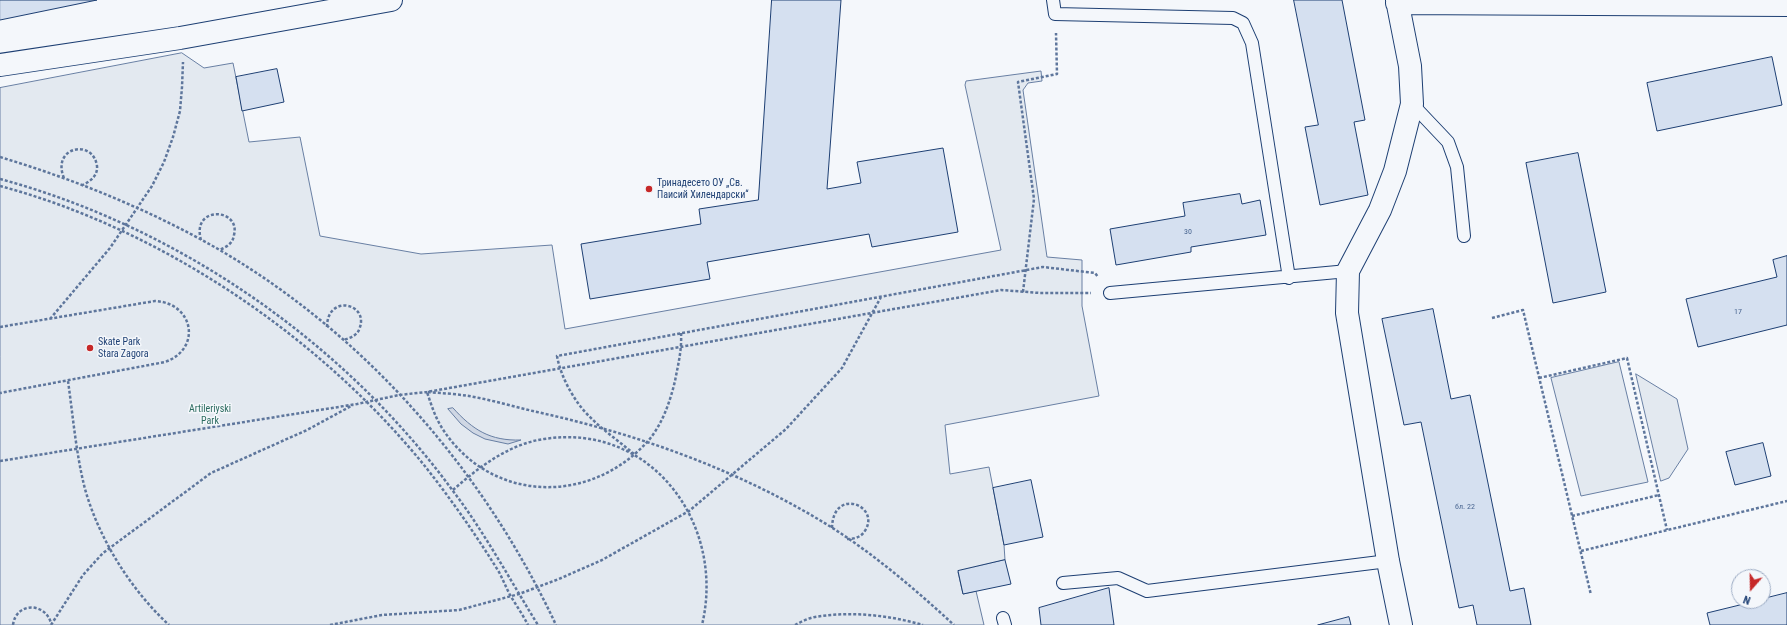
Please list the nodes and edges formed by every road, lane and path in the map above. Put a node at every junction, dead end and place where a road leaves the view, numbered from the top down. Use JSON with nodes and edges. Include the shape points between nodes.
{"nodes":[{"id":1,"x":391,"y":0,"type":"edge"},
{"id":2,"x":1053,"y":0,"type":"edge"},
{"id":3,"x":1397,"y":1,"type":"edge"},
{"id":4,"x":1787,"y":5,"type":"edge"},
{"id":5,"x":1056,"y":14,"type":"junction"},
{"id":6,"x":180,"y":38,"type":"junction"},
{"id":7,"x":0,"y":65,"type":"edge"},
{"id":8,"x":1412,"y":104,"type":"junction"},
{"id":9,"x":0,"y":157,"type":"edge"},
{"id":10,"x":64,"y":178,"type":"junction"},
{"id":11,"x":0,"y":179,"type":"edge"},
{"id":12,"x":83,"y":185,"type":"junction"},
{"id":13,"x":0,"y":186,"type":"edge"},
{"id":14,"x":137,"y":208,"type":"junction"},
{"id":15,"x":125,"y":226,"type":"junction"},
{"id":16,"x":122,"y":232,"type":"junction"},
{"id":17,"x":1464,"y":236,"type":"dead end"},
{"id":18,"x":201,"y":240,"type":"junction"},
{"id":19,"x":219,"y":250,"type":"junction"},
{"id":20,"x":1025,"y":271,"type":"junction"},
{"id":21,"x":1348,"y":271,"type":"junction"},
{"id":22,"x":1289,"y":278,"type":"junction"},
{"id":23,"x":1023,"y":292,"type":"junction"},
{"id":24,"x":1110,"y":292,"type":"junction"},
{"id":25,"x":882,"y":297,"type":"junction"},
{"id":26,"x":874,"y":312,"type":"junction"},
{"id":27,"x":1492,"y":318,"type":"dead end"},
{"id":28,"x":50,"y":319,"type":"junction"},
{"id":29,"x":327,"y":326,"type":"junction"},
{"id":30,"x":0,"y":327,"type":"edge"},
{"id":31,"x":681,"y":333,"type":"junction"},
{"id":32,"x":343,"y":340,"type":"junction"},
{"id":33,"x":682,"y":345,"type":"junction"},
{"id":34,"x":559,"y":367,"type":"junction"},
{"id":35,"x":1539,"y":378,"type":"junction"},
{"id":36,"x":68,"y":381,"type":"junction"},
{"id":37,"x":0,"y":392,"type":"edge"},
{"id":38,"x":427,"y":392,"type":"junction"},
{"id":39,"x":399,"y":395,"type":"junction"},
{"id":40,"x":376,"y":400,"type":"junction"},
{"id":41,"x":366,"y":402,"type":"junction"},
{"id":42,"x":357,"y":404,"type":"junction"},
{"id":43,"x":603,"y":428,"type":"junction"},
{"id":44,"x":648,"y":441,"type":"junction"},
{"id":45,"x":78,"y":447,"type":"junction"},
{"id":46,"x":634,"y":454,"type":"junction"},
{"id":47,"x":0,"y":461,"type":"edge"},
{"id":48,"x":481,"y":467,"type":"junction"},
{"id":49,"x":733,"y":475,"type":"junction"},
{"id":50,"x":468,"y":476,"type":"junction"},
{"id":51,"x":453,"y":490,"type":"junction"},
{"id":52,"x":1659,"y":495,"type":"junction"},
{"id":53,"x":1787,"y":501,"type":"edge"},
{"id":54,"x":689,"y":512,"type":"junction"},
{"id":55,"x":1572,"y":516,"type":"junction"},
{"id":56,"x":832,"y":528,"type":"junction"},
{"id":57,"x":1667,"y":530,"type":"junction"},
{"id":58,"x":847,"y":539,"type":"junction"},
{"id":59,"x":110,"y":546,"type":"junction"},
{"id":60,"x":1581,"y":552,"type":"junction"},
{"id":61,"x":1388,"y":561,"type":"junction"},
{"id":62,"x":1063,"y":584,"type":"dead end"},
{"id":63,"x":537,"y":587,"type":"junction"},
{"id":64,"x":519,"y":594,"type":"junction"},
{"id":65,"x":1591,"y":595,"type":"dead end"},
{"id":66,"x":511,"y":596,"type":"junction"},
{"id":67,"x":12,"y":625,"type":"edge"},
{"id":68,"x":51,"y":625,"type":"edge"},
{"id":69,"x":169,"y":625,"type":"edge"},
{"id":70,"x":330,"y":625,"type":"edge"},
{"id":71,"x":528,"y":625,"type":"edge"},
{"id":72,"x":538,"y":625,"type":"edge"},
{"id":73,"x":556,"y":625,"type":"edge"},
{"id":74,"x":702,"y":625,"type":"edge"},
{"id":75,"x":795,"y":625,"type":"edge"},
{"id":76,"x":923,"y":625,"type":"edge"},
{"id":77,"x":954,"y":625,"type":"edge"},
{"id":78,"x":1401,"y":625,"type":"edge"}],
"edges":[{"from":1,"to":6,"type":"street"},
{"from":2,"to":5,"type":"lane"},
{"from":3,"to":4,"type":"street"},
{"from":3,"to":8,"type":"street","via":[[1410,66]]},
{"from":5,"to":20,"type":"path","via":[[1057,74],[1018,82],[1034,199]]},
{"from":5,"to":22,"type":"lane","via":[[1233,18],[1243,24],[1252,43]]},
{"from":6,"to":7,"type":"street"},
{"from":6,"to":14,"type":"path","via":[[183,62],[180,111],[164,162]]},
{"from":8,"to":17,"type":"lane","via":[[1448,142],[1457,168]]},
{"from":8,"to":21,"type":"street","via":[[1396,171],[1380,210]]},
{"from":9,"to":10,"type":"path"},
{"from":10,"to":12,"type":"path"},
{"from":10,"to":12,"type":"path","via":[[61,164],[64,156],[77,149],[85,150],[96,160],[97,168],[95,176]]},
{"from":11,"to":15,"type":"path","via":[[88,209]]},
{"from":12,"to":14,"type":"path"},
{"from":13,"to":16,"type":"path","via":[[38,198]]},
{"from":14,"to":15,"type":"path"},
{"from":14,"to":18,"type":"path"},
{"from":15,"to":16,"type":"path"},
{"from":15,"to":40,"type":"path","via":[[172,248],[259,302],[323,351]]},
{"from":16,"to":28,"type":"path"},
{"from":16,"to":41,"type":"path","via":[[175,257],[252,305],[315,354]]},
{"from":18,"to":19,"type":"path"},
{"from":18,"to":19,"type":"path","via":[[199,226],[203,220],[208,216],[222,214],[229,218],[235,230],[231,243]]},
{"from":19,"to":29,"type":"path","via":[[269,282]]},
{"from":20,"to":23,"type":"path"},
{"from":20,"to":24,"type":"path","via":[[1043,267],[1095,273]]},
{"from":20,"to":25,"type":"path"},
{"from":21,"to":22,"type":"lane"},
{"from":21,"to":61,"type":"street","via":[[1347,312]]},
{"from":22,"to":24,"type":"lane"},
{"from":23,"to":24,"type":"path"},
{"from":23,"to":26,"type":"path","via":[[1001,290]]},
{"from":25,"to":26,"type":"path"},
{"from":25,"to":31,"type":"path"},
{"from":26,"to":33,"type":"path"},
{"from":26,"to":49,"type":"path","via":[[842,368],[786,429]]},
{"from":27,"to":35,"type":"path","via":[[1523,310]]},
{"from":28,"to":30,"type":"path"},
{"from":28,"to":36,"type":"path","via":[[155,301],[174,306],[187,320],[188,339],[180,354],[173,359]]},
{"from":29,"to":32,"type":"path"},
{"from":29,"to":32,"type":"path","via":[[327,319],[335,307],[350,306],[356,310],[360,316],[360,329],[350,339]]},
{"from":31,"to":33,"type":"path"},
{"from":31,"to":34,"type":"path","via":[[557,356]]},
{"from":32,"to":39,"type":"path"},
{"from":33,"to":34,"type":"path"},
{"from":33,"to":44,"type":"path","via":[[671,399]]},
{"from":34,"to":38,"type":"path"},
{"from":34,"to":43,"type":"path","via":[[580,405],[590,418]]},
{"from":35,"to":52,"type":"path","via":[[1627,358]]},
{"from":35,"to":55,"type":"path"},
{"from":36,"to":37,"type":"path"},
{"from":36,"to":45,"type":"path"},
{"from":38,"to":39,"type":"path"},
{"from":38,"to":43,"type":"path","via":[[470,396]]},
{"from":38,"to":48,"type":"path","via":[[433,410],[453,443]]},
{"from":39,"to":40,"type":"path"},
{"from":39,"to":50,"type":"path"},
{"from":40,"to":41,"type":"path"},
{"from":40,"to":51,"type":"path"},
{"from":41,"to":42,"type":"path"},
{"from":41,"to":66,"type":"path","via":[[403,440],[441,487],[472,530]]},
{"from":42,"to":45,"type":"path"},
{"from":42,"to":59,"type":"path","via":[[307,430],[211,473]]},
{"from":43,"to":44,"type":"path"},
{"from":43,"to":46,"type":"path"},
{"from":44,"to":46,"type":"path"},
{"from":44,"to":49,"type":"path"},
{"from":45,"to":47,"type":"path"},
{"from":45,"to":59,"type":"path","via":[[88,496]]},
{"from":46,"to":48,"type":"path","via":[[589,438],[566,437],[543,439],[521,445],[500,454]]},
{"from":46,"to":48,"type":"path","via":[[617,468],[599,477],[560,488],[520,484],[500,478]]},
{"from":46,"to":54,"type":"path","via":[[666,478]]},
{"from":48,"to":50,"type":"path"},
{"from":49,"to":54,"type":"path"},
{"from":49,"to":56,"type":"path"},
{"from":50,"to":51,"type":"path"},
{"from":50,"to":63,"type":"path","via":[[516,548]]},
{"from":51,"to":64,"type":"path","via":[[488,540]]},
{"from":52,"to":55,"type":"path"},
{"from":52,"to":57,"type":"path"},
{"from":53,"to":57,"type":"path"},
{"from":54,"to":63,"type":"path","via":[[602,560]]},
{"from":54,"to":74,"type":"path","via":[[698,530],[707,585]]},
{"from":55,"to":60,"type":"path"},
{"from":56,"to":58,"type":"path"},
{"from":56,"to":58,"type":"path","via":[[833,514],[838,508],[853,503],[860,506],[868,517],[868,524],[860,536]]},
{"from":57,"to":60,"type":"path"},
{"from":58,"to":77,"type":"path","via":[[890,569]]},
{"from":59,"to":68,"type":"path","via":[[83,575]]},
{"from":59,"to":69,"type":"path","via":[[139,594]]},
{"from":60,"to":65,"type":"path"},
{"from":61,"to":62,"type":"lane","via":[[1147,591],[1118,578]]},
{"from":61,"to":78,"type":"street"},
{"from":63,"to":64,"type":"path"},
{"from":63,"to":73,"type":"path"},
{"from":64,"to":66,"type":"path"},
{"from":64,"to":72,"type":"path"},
{"from":66,"to":70,"type":"path","via":[[459,610],[382,615]]},
{"from":66,"to":71,"type":"path"},
{"from":67,"to":68,"type":"path","via":[[17,613],[31,607],[45,611]]},
{"from":75,"to":76,"type":"path","via":[[814,617],[859,614],[900,618]]}]}
